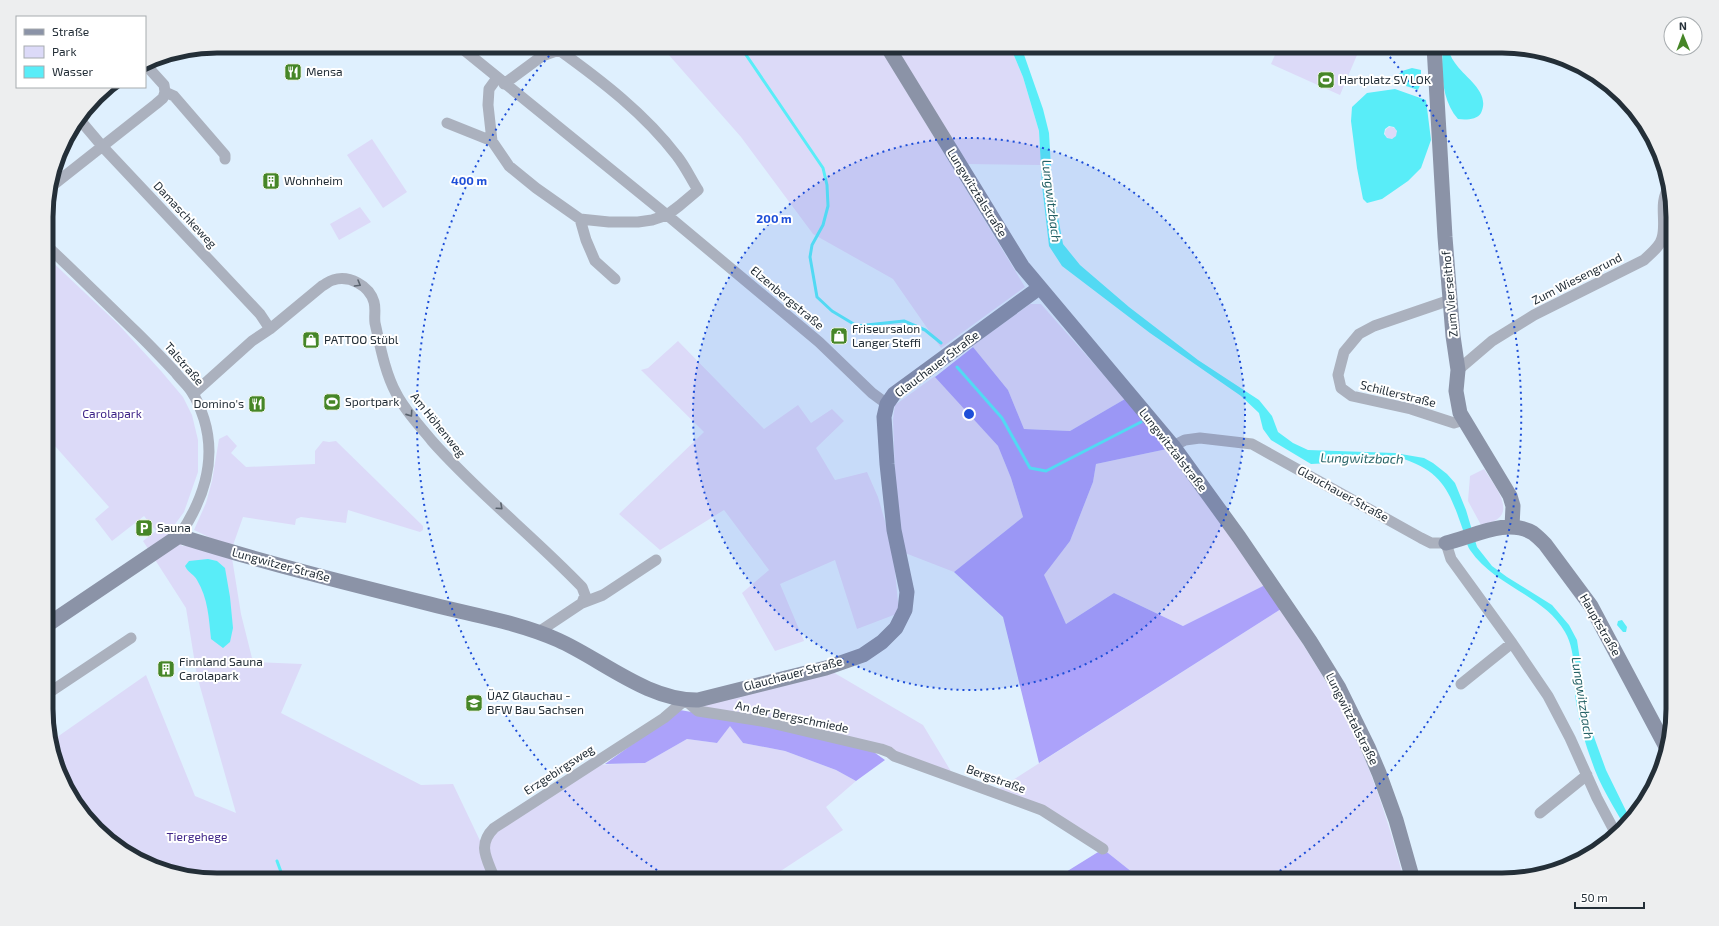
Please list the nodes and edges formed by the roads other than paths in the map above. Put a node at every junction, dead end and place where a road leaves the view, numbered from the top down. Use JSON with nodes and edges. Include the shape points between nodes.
{"nodes":[{"id":1,"x":467,"y":53,"type":"edge"},
{"id":2,"x":550,"y":53,"type":"edge"},
{"id":3,"x":563,"y":53,"type":"edge"},
{"id":4,"x":890,"y":53,"type":"edge"},
{"id":5,"x":1434,"y":53,"type":"edge"},
{"id":6,"x":148,"y":68,"type":"edge"},
{"id":7,"x":501,"y":81,"type":"junction"},
{"id":8,"x":165,"y":92,"type":"junction"},
{"id":9,"x":83,"y":123,"type":"edge"},
{"id":10,"x":447,"y":123,"type":"dead end"},
{"id":11,"x":492,"y":141,"type":"junction"},
{"id":12,"x":102,"y":146,"type":"junction"},
{"id":13,"x":225,"y":160,"type":"dead end"},
{"id":14,"x":57,"y":182,"type":"edge"},
{"id":15,"x":1665,"y":198,"type":"edge"},
{"id":16,"x":667,"y":214,"type":"junction"},
{"id":17,"x":580,"y":219,"type":"junction"},
{"id":18,"x":53,"y":252,"type":"edge"},
{"id":19,"x":615,"y":279,"type":"dead end"},
{"id":20,"x":1039,"y":288,"type":"junction"},
{"id":21,"x":1450,"y":300,"type":"junction"},
{"id":22,"x":270,"y":330,"type":"junction"},
{"id":23,"x":1458,"y":370,"type":"junction"},
{"id":24,"x":193,"y":394,"type":"junction"},
{"id":25,"x":888,"y":404,"type":"junction"},
{"id":26,"x":1464,"y":420,"type":"junction"},
{"id":27,"x":1173,"y":446,"type":"junction"},
{"id":28,"x":1512,"y":527,"type":"junction"},
{"id":29,"x":179,"y":536,"type":"junction"},
{"id":30,"x":1453,"y":542,"type":"junction"},
{"id":31,"x":656,"y":560,"type":"dead end"},
{"id":32,"x":582,"y":603,"type":"junction"},
{"id":33,"x":53,"y":621,"type":"edge"},
{"id":34,"x":537,"y":633,"type":"junction"},
{"id":35,"x":131,"y":638,"type":"dead end"},
{"id":36,"x":1512,"y":643,"type":"junction"},
{"id":37,"x":1461,"y":684,"type":"dead end"},
{"id":38,"x":53,"y":690,"type":"edge"},
{"id":39,"x":685,"y":700,"type":"junction"},
{"id":40,"x":1663,"y":741,"type":"edge"},
{"id":41,"x":873,"y":748,"type":"joint"},
{"id":42,"x":1587,"y":775,"type":"junction"},
{"id":43,"x":1540,"y":813,"type":"dead end"},
{"id":44,"x":1614,"y":829,"type":"edge"},
{"id":45,"x":1103,"y":849,"type":"dead end"},
{"id":46,"x":492,"y":873,"type":"edge"},
{"id":47,"x":1411,"y":873,"type":"edge"}],
"edges":[{"from":1,"to":7,"type":"street","name":"Elzenbergstraße"},
{"from":2,"to":7,"type":"street"},
{"from":3,"to":16,"type":"street","via":[[640,114],[678,156],[698,190]]},
{"from":4,"to":20,"type":"street","name":"Lungwitztalstraße","via":[[1022,266]]},
{"from":5,"to":21,"type":"street","name":"Zum Vierseithof"},
{"from":6,"to":8,"type":"street","via":[[164,85]]},
{"from":7,"to":11,"type":"street","via":[[489,89]]},
{"from":7,"to":16,"type":"street","name":"Elzenbergstraße"},
{"from":8,"to":12,"type":"street","via":[[163,98]]},
{"from":8,"to":13,"type":"street","via":[[174,96],[224,155]]},
{"from":9,"to":12,"type":"street","name":"Damaschkeweg"},
{"from":10,"to":11,"type":"street"},
{"from":11,"to":17,"type":"street","via":[[509,166]]},
{"from":12,"to":14,"type":"street"},
{"from":12,"to":22,"type":"street","name":"Damaschkeweg","via":[[260,314]]},
{"from":15,"to":23,"type":"street","name":"Zum Wiesengrund","via":[[1662,238],[1654,251],[1644,260],[1528,319],[1492,341]]},
{"from":16,"to":17,"type":"street","via":[[638,222]]},
{"from":16,"to":25,"type":"street","name":"Elzenbergstraße","via":[[819,342],[872,393]]},
{"from":17,"to":19,"type":"street","via":[[595,261]]},
{"from":18,"to":24,"type":"street","name":"Talstraße","via":[[153,348]]},
{"from":20,"to":25,"type":"street","name":"Glauchauer Straße","via":[[894,394]]},
{"from":20,"to":27,"type":"street","name":"Lungwitztalstraße"},
{"from":21,"to":23,"type":"street","name":"Zum Vierseithof"},
{"from":21,"to":26,"type":"street","name":"Schillerstraße","via":[[1374,326],[1359,334],[1344,352],[1338,375],[1341,388],[1352,396],[1411,408],[1454,423]]},
{"from":22,"to":24,"type":"street","name":"Am Höhenweg","via":[[252,341]]},
{"from":22,"to":32,"type":"street","name":"Am Höhenweg","one_way":true,"via":[[332,280],[344,278],[368,290],[374,302],[375,322],[387,371],[399,398],[414,420],[456,468],[514,520],[582,587],[585,594]]},
{"from":23,"to":26,"type":"street","name":"Zum Vierseithof","via":[[1456,391]]},
{"from":24,"to":29,"type":"street","name":"Talstraße","via":[[207,429],[208,467],[205,486],[198,503]]},
{"from":25,"to":39,"type":"street","name":"Glauchauer Straße","via":[[884,417],[889,493],[907,592],[905,610],[896,628],[863,655],[826,668],[698,700]]},
{"from":26,"to":28,"type":"street","name":"Zum Vierseithof","via":[[1510,496],[1513,506]]},
{"from":27,"to":30,"type":"street","name":"Glauchauer Straße","via":[[1184,440],[1200,438],[1252,444],[1431,543]]},
{"from":27,"to":47,"type":"street","name":"Lungwitztalstraße","via":[[1239,537],[1339,688],[1379,773]]},
{"from":28,"to":30,"type":"street","name":"Glauchauer Straße","via":[[1497,528]]},
{"from":28,"to":40,"type":"street","name":"Hauptstraße","via":[[1534,534],[1545,544],[1590,606]]},
{"from":29,"to":33,"type":"street"},
{"from":29,"to":34,"type":"street","name":"Lungwitzer Straße","via":[[285,568],[515,625]]},
{"from":30,"to":36,"type":"street","via":[[1451,559]]},
{"from":31,"to":32,"type":"street","via":[[603,595]]},
{"from":32,"to":34,"type":"street"},
{"from":34,"to":39,"type":"street","name":"Glauchauer Straße","via":[[564,643],[637,683]]},
{"from":35,"to":38,"type":"street"},
{"from":36,"to":37,"type":"street"},
{"from":36,"to":42,"type":"street","via":[[1548,696]]},
{"from":39,"to":41,"type":"street","name":"An der Bergschmiede","via":[[698,712],[767,722]]},
{"from":39,"to":46,"type":"street","name":"Erzgebirgsweg","via":[[664,718],[494,828],[486,836],[484,850]]},
{"from":41,"to":45,"type":"street","name":"Bergstraße","via":[[1042,810]]},
{"from":42,"to":43,"type":"street"},
{"from":42,"to":44,"type":"street"}]}
